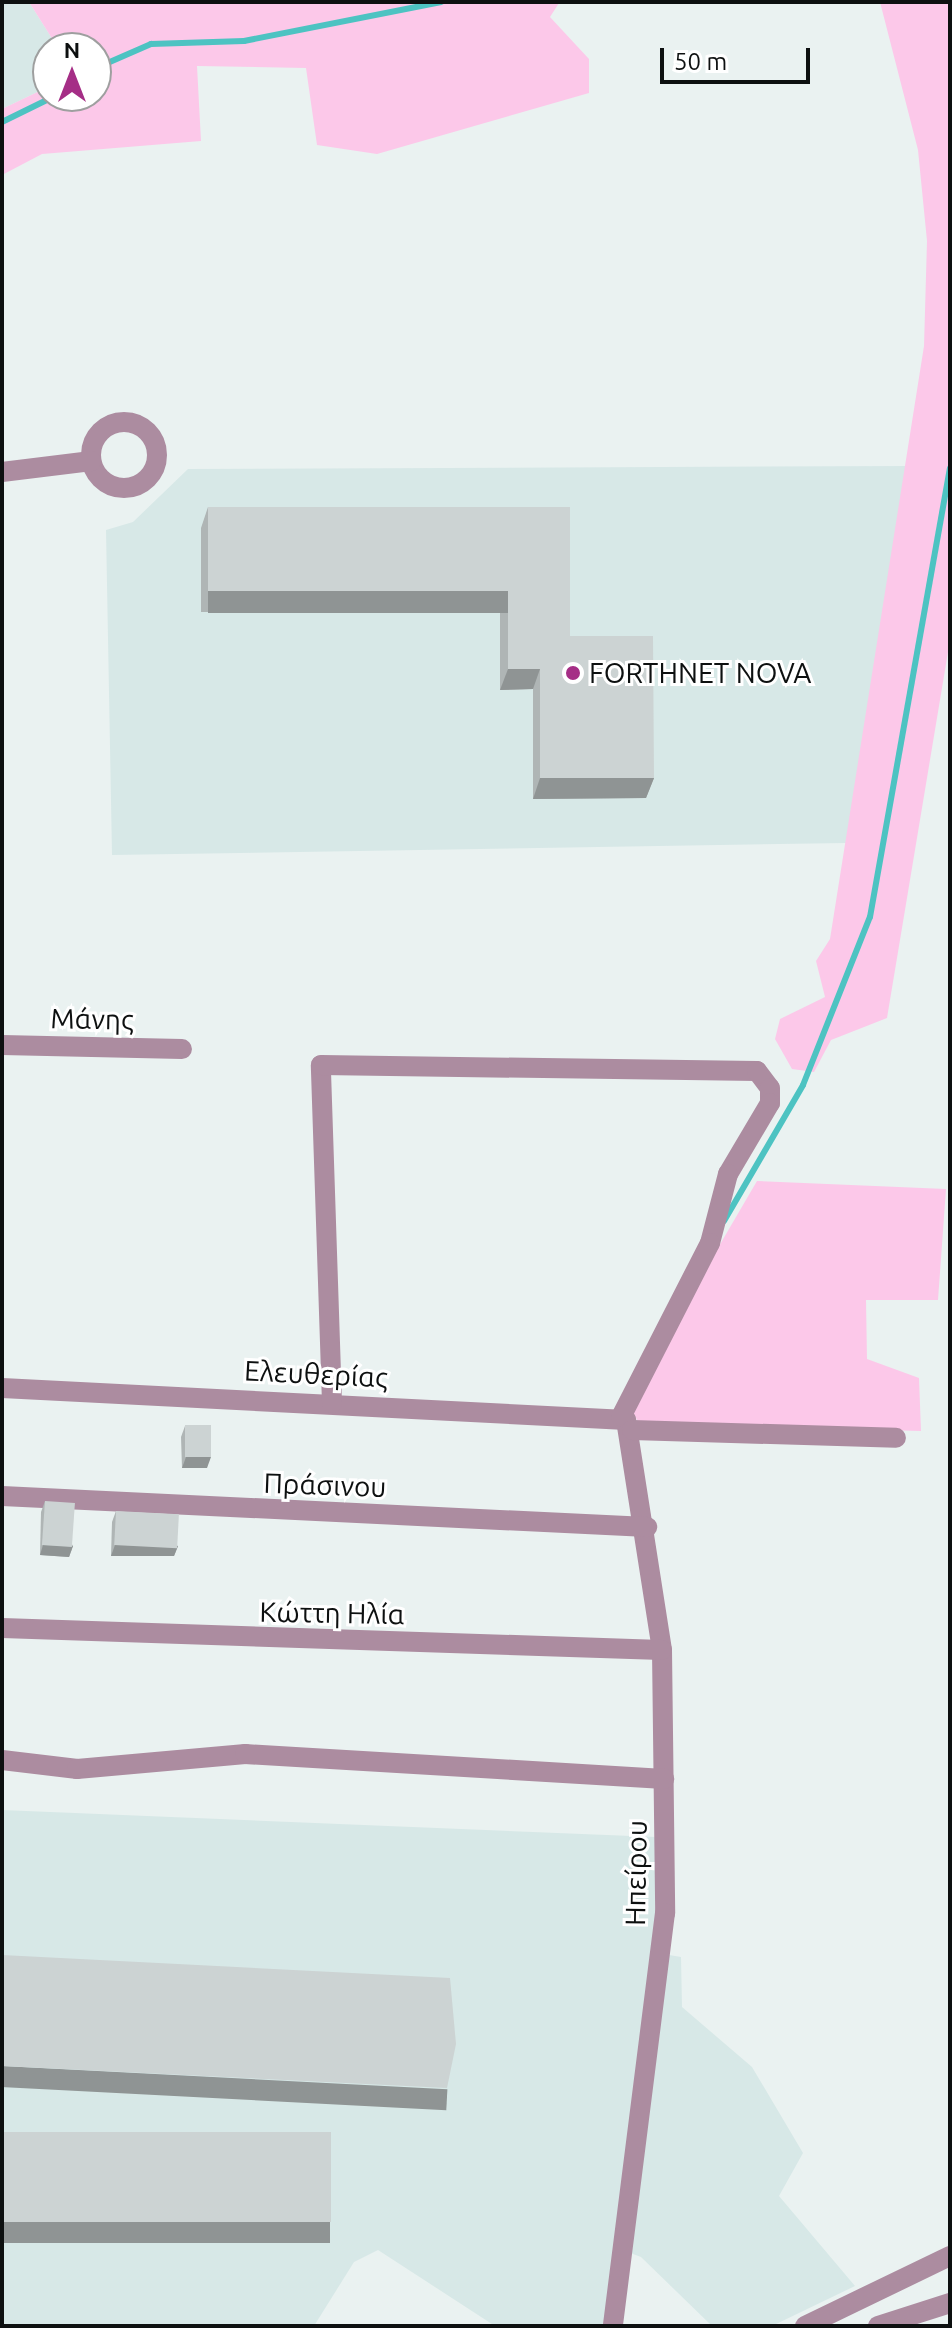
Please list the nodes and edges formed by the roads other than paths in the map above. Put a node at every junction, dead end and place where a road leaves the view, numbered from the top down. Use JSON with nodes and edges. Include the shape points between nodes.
{"nodes":[{"id":1,"x":91,"y":461,"type":"dead end"},
{"id":2,"x":2,"y":472,"type":"edge"},
{"id":3,"x":2,"y":1045,"type":"edge"},
{"id":4,"x":182,"y":1049,"type":"dead end"},
{"id":5,"x":2,"y":1388,"type":"edge"},
{"id":6,"x":332,"y":1403,"type":"junction"},
{"id":7,"x":626,"y":1422,"type":"junction"},
{"id":8,"x":896,"y":1438,"type":"dead end"},
{"id":9,"x":2,"y":1496,"type":"edge"},
{"id":10,"x":647,"y":1527,"type":"junction"},
{"id":11,"x":2,"y":1628,"type":"edge"},
{"id":12,"x":662,"y":1650,"type":"junction"},
{"id":13,"x":2,"y":1760,"type":"edge"},
{"id":14,"x":664,"y":1779,"type":"junction"},
{"id":15,"x":950,"y":2256,"type":"edge"},
{"id":16,"x":950,"y":2303,"type":"edge"},
{"id":17,"x":816,"y":2324,"type":"edge"},
{"id":18,"x":613,"y":2326,"type":"edge"},
{"id":19,"x":878,"y":2326,"type":"edge"}],
"edges":[{"from":1,"to":2,"type":"street"},
{"from":3,"to":4,"type":"street","name":"Μάνης"},
{"from":5,"to":6,"type":"street","name":"Ελευθερίας"},
{"from":6,"to":7,"type":"street","name":"Ελευθερίας"},
{"from":6,"to":7,"type":"street","via":[[321,1065],[757,1071],[770,1088],[770,1103],[728,1174],[710,1243]]},
{"from":7,"to":8,"type":"street","name":"Ελευθερίας"},
{"from":7,"to":10,"type":"street","name":"Ηπείρου"},
{"from":9,"to":10,"type":"street","name":"Πράσινου"},
{"from":10,"to":12,"type":"street","name":"Ηπείρου"},
{"from":11,"to":12,"type":"street","name":"Κώττη Ηλία"},
{"from":12,"to":14,"type":"street","name":"Ηπείρου"},
{"from":13,"to":14,"type":"street","via":[[77,1769],[245,1754]]},
{"from":14,"to":18,"type":"street","name":"Ηπείρου","via":[[660,1988]]},
{"from":15,"to":17,"type":"street"},
{"from":16,"to":19,"type":"street"}]}
